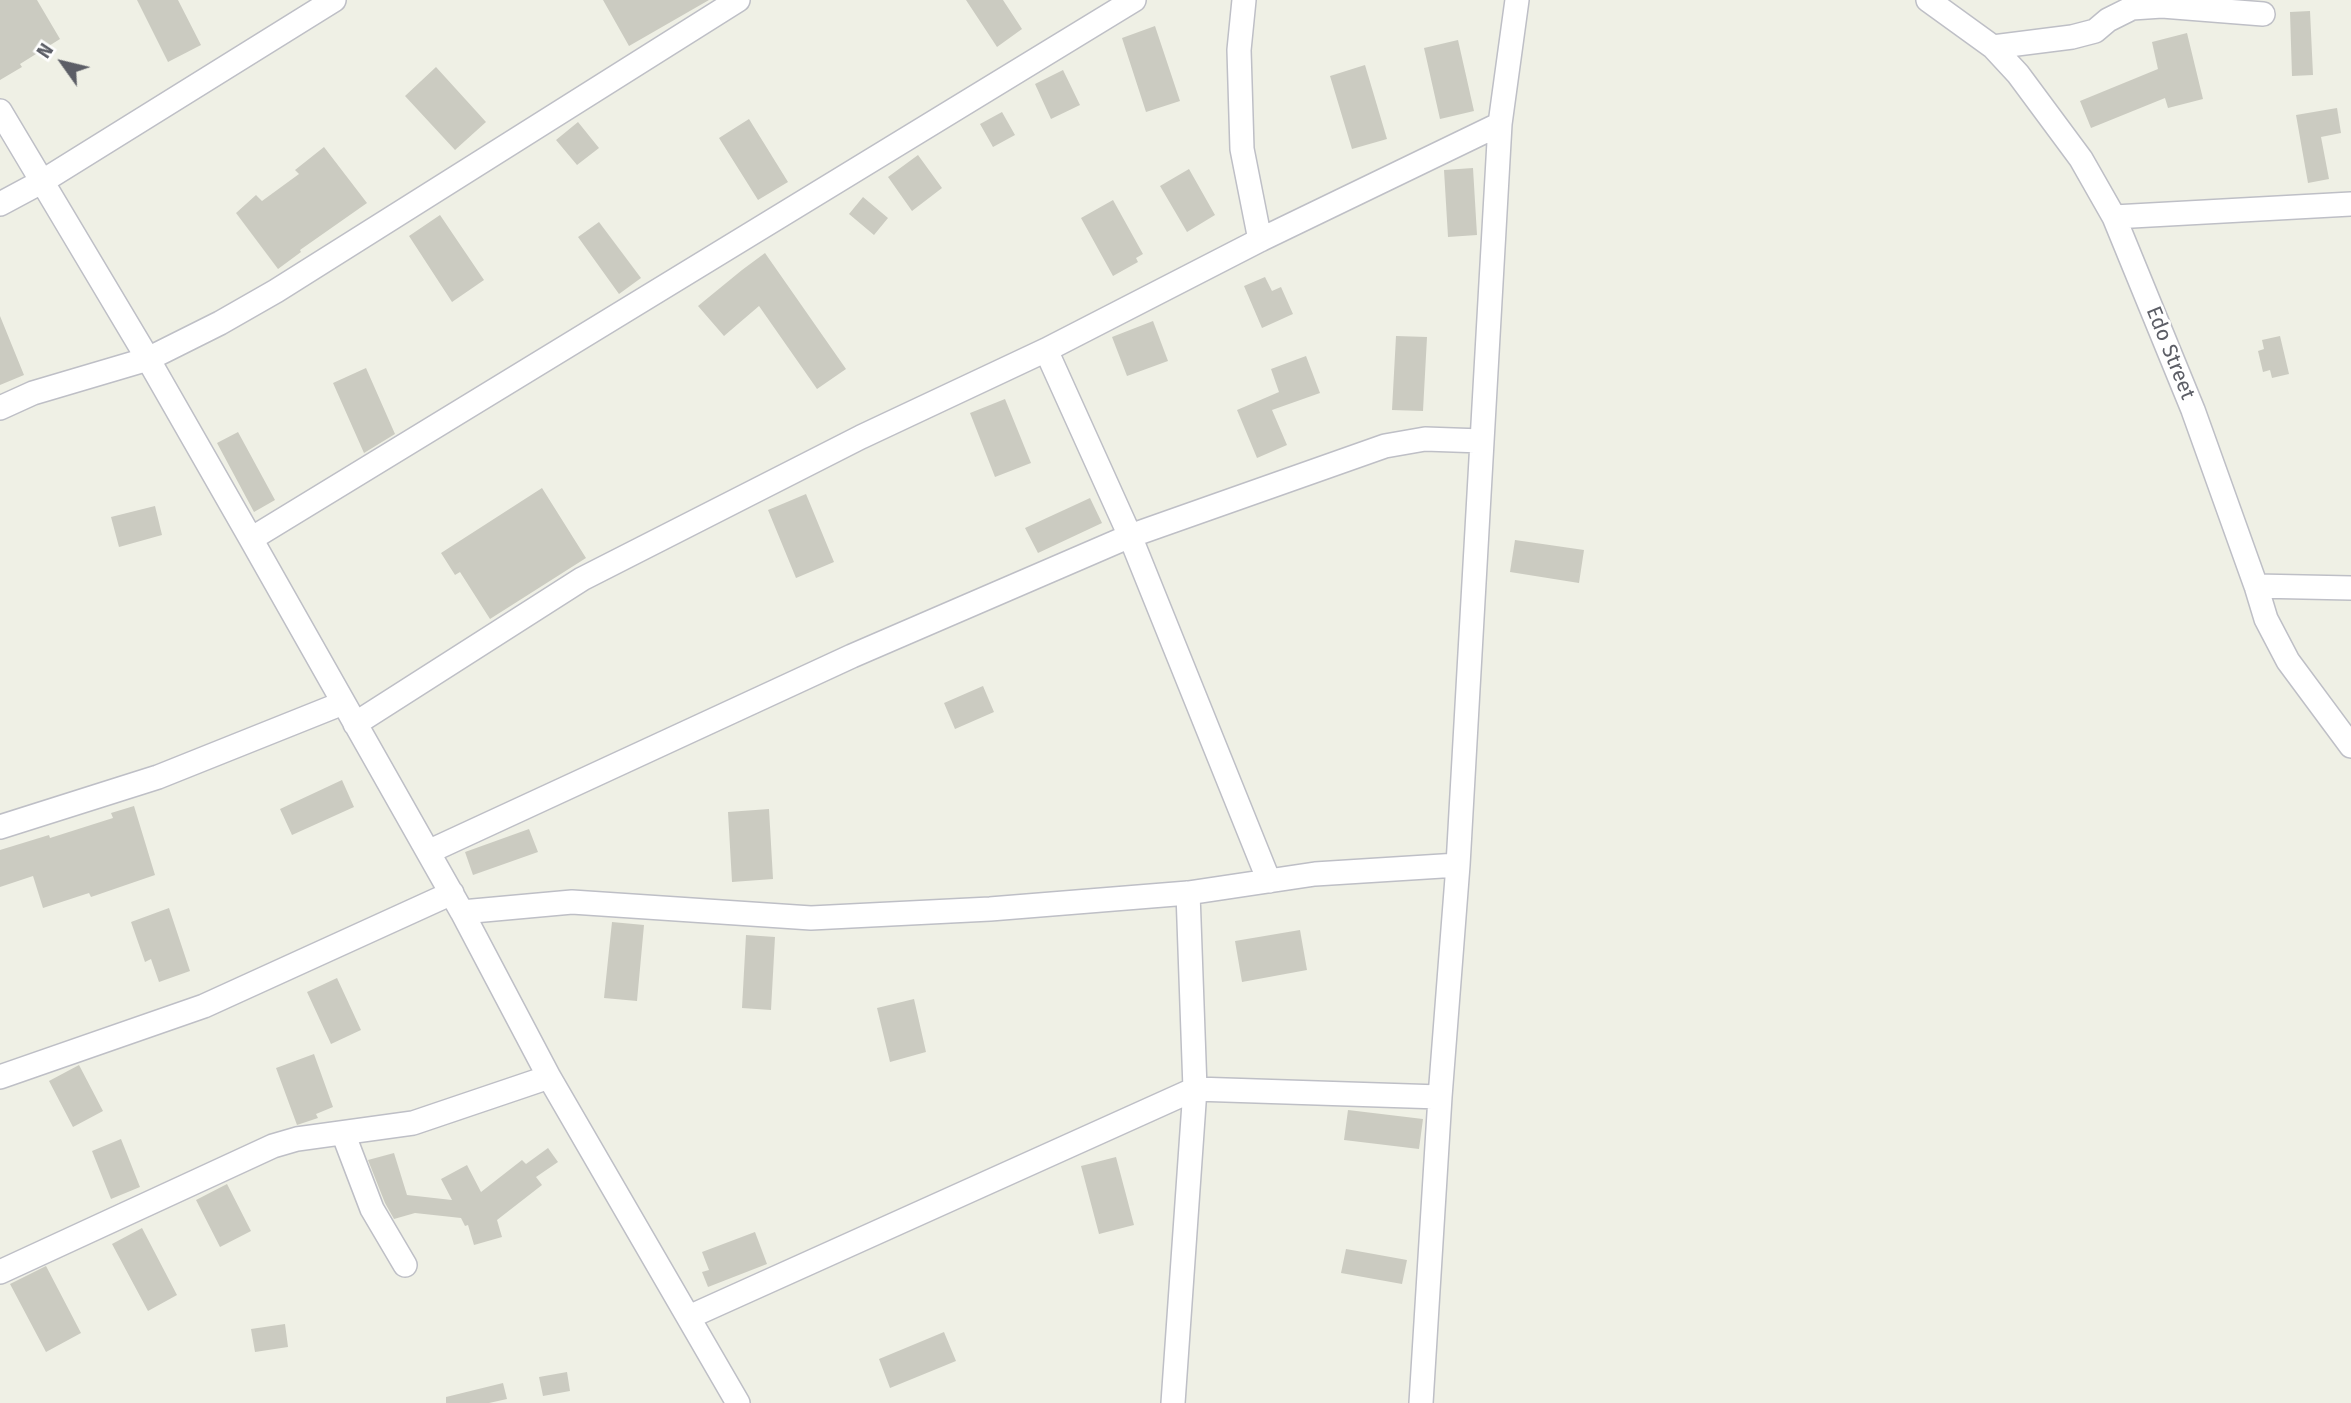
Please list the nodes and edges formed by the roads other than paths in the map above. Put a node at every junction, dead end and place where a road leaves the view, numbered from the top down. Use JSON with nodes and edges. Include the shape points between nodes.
{"nodes":[{"id":1,"x":334,"y":0,"type":"edge"},
{"id":2,"x":738,"y":0,"type":"edge"},
{"id":3,"x":1134,"y":0,"type":"edge"},
{"id":4,"x":1244,"y":0,"type":"edge"},
{"id":5,"x":1517,"y":0,"type":"edge"},
{"id":6,"x":1928,"y":0,"type":"edge"},
{"id":7,"x":2263,"y":14,"type":"dead end"},
{"id":8,"x":1993,"y":47,"type":"junction"},
{"id":9,"x":0,"y":111,"type":"edge"},
{"id":10,"x":1500,"y":124,"type":"junction"},
{"id":11,"x":43,"y":181,"type":"junction"},
{"id":12,"x":0,"y":204,"type":"edge"},
{"id":13,"x":2351,"y":204,"type":"edge"},
{"id":14,"x":2114,"y":217,"type":"junction"},
{"id":15,"x":1260,"y":240,"type":"junction"},
{"id":16,"x":1046,"y":350,"type":"junction"},
{"id":17,"x":148,"y":359,"type":"junction"},
{"id":18,"x":0,"y":408,"type":"edge"},
{"id":19,"x":1482,"y":441,"type":"junction"},
{"id":20,"x":1130,"y":537,"type":"junction"},
{"id":21,"x":251,"y":539,"type":"junction"},
{"id":22,"x":2256,"y":586,"type":"junction"},
{"id":23,"x":2351,"y":588,"type":"edge"},
{"id":24,"x":343,"y":703,"type":"junction"},
{"id":25,"x":355,"y":724,"type":"junction"},
{"id":26,"x":2351,"y":746,"type":"edge"},
{"id":27,"x":0,"y":827,"type":"edge"},
{"id":28,"x":428,"y":852,"type":"junction"},
{"id":29,"x":1458,"y":865,"type":"junction"},
{"id":30,"x":1269,"y":881,"type":"junction"},
{"id":31,"x":1188,"y":893,"type":"junction"},
{"id":32,"x":457,"y":902,"type":"junction"},
{"id":33,"x":0,"y":1077,"type":"edge"},
{"id":34,"x":549,"y":1077,"type":"junction"},
{"id":35,"x":1195,"y":1089,"type":"junction"},
{"id":36,"x":1440,"y":1097,"type":"junction"},
{"id":37,"x":343,"y":1133,"type":"junction"},
{"id":38,"x":405,"y":1265,"type":"dead end"},
{"id":39,"x":0,"y":1272,"type":"edge"},
{"id":40,"x":689,"y":1317,"type":"junction"},
{"id":41,"x":738,"y":1403,"type":"edge"},
{"id":42,"x":1173,"y":1403,"type":"edge"},
{"id":43,"x":1421,"y":1403,"type":"edge"}],
"edges":[{"from":1,"to":11,"type":"street"},
{"from":2,"to":17,"type":"street","via":[[276,291]]},
{"from":3,"to":21,"type":"street"},
{"from":4,"to":15,"type":"street","via":[[1239,50],[1242,149]]},
{"from":5,"to":10,"type":"street"},
{"from":6,"to":8,"type":"street","name":"Edo Street"},
{"from":7,"to":8,"type":"street","via":[[2132,8],[2095,31]]},
{"from":8,"to":14,"type":"street","name":"Edo Street","via":[[2081,159]]},
{"from":9,"to":11,"type":"street"},
{"from":10,"to":15,"type":"street"},
{"from":10,"to":19,"type":"street"},
{"from":11,"to":12,"type":"street"},
{"from":11,"to":17,"type":"street"},
{"from":13,"to":14,"type":"street"},
{"from":14,"to":22,"type":"street","name":"Edo Street","via":[[2193,410]]},
{"from":15,"to":16,"type":"street"},
{"from":16,"to":20,"type":"street"},
{"from":16,"to":25,"type":"street","via":[[861,437],[582,579]]},
{"from":17,"to":18,"type":"street","via":[[33,393]]},
{"from":17,"to":21,"type":"street"},
{"from":19,"to":20,"type":"street","via":[[1425,439],[1385,446]]},
{"from":19,"to":29,"type":"street"},
{"from":20,"to":28,"type":"street","via":[[852,656]]},
{"from":20,"to":30,"type":"street"},
{"from":21,"to":24,"type":"street"},
{"from":22,"to":23,"type":"street"},
{"from":22,"to":26,"type":"street","name":"Edo Street","via":[[2266,619],[2288,661]]},
{"from":24,"to":25,"type":"street"},
{"from":24,"to":27,"type":"street","via":[[158,777]]},
{"from":25,"to":28,"type":"street"},
{"from":28,"to":32,"type":"street"},
{"from":29,"to":30,"type":"street"},
{"from":29,"to":36,"type":"street"},
{"from":30,"to":31,"type":"street"},
{"from":31,"to":32,"type":"street","via":[[811,918],[572,902]]},
{"from":31,"to":35,"type":"street"},
{"from":32,"to":33,"type":"street","via":[[204,1006]]},
{"from":32,"to":34,"type":"street"},
{"from":34,"to":37,"type":"street","via":[[413,1123]]},
{"from":34,"to":40,"type":"street"},
{"from":35,"to":36,"type":"street"},
{"from":35,"to":40,"type":"street"},
{"from":35,"to":42,"type":"street"},
{"from":36,"to":43,"type":"street"},
{"from":37,"to":38,"type":"street","via":[[372,1209]]},
{"from":37,"to":39,"type":"street","via":[[273,1146]]},
{"from":40,"to":41,"type":"street"}]}
